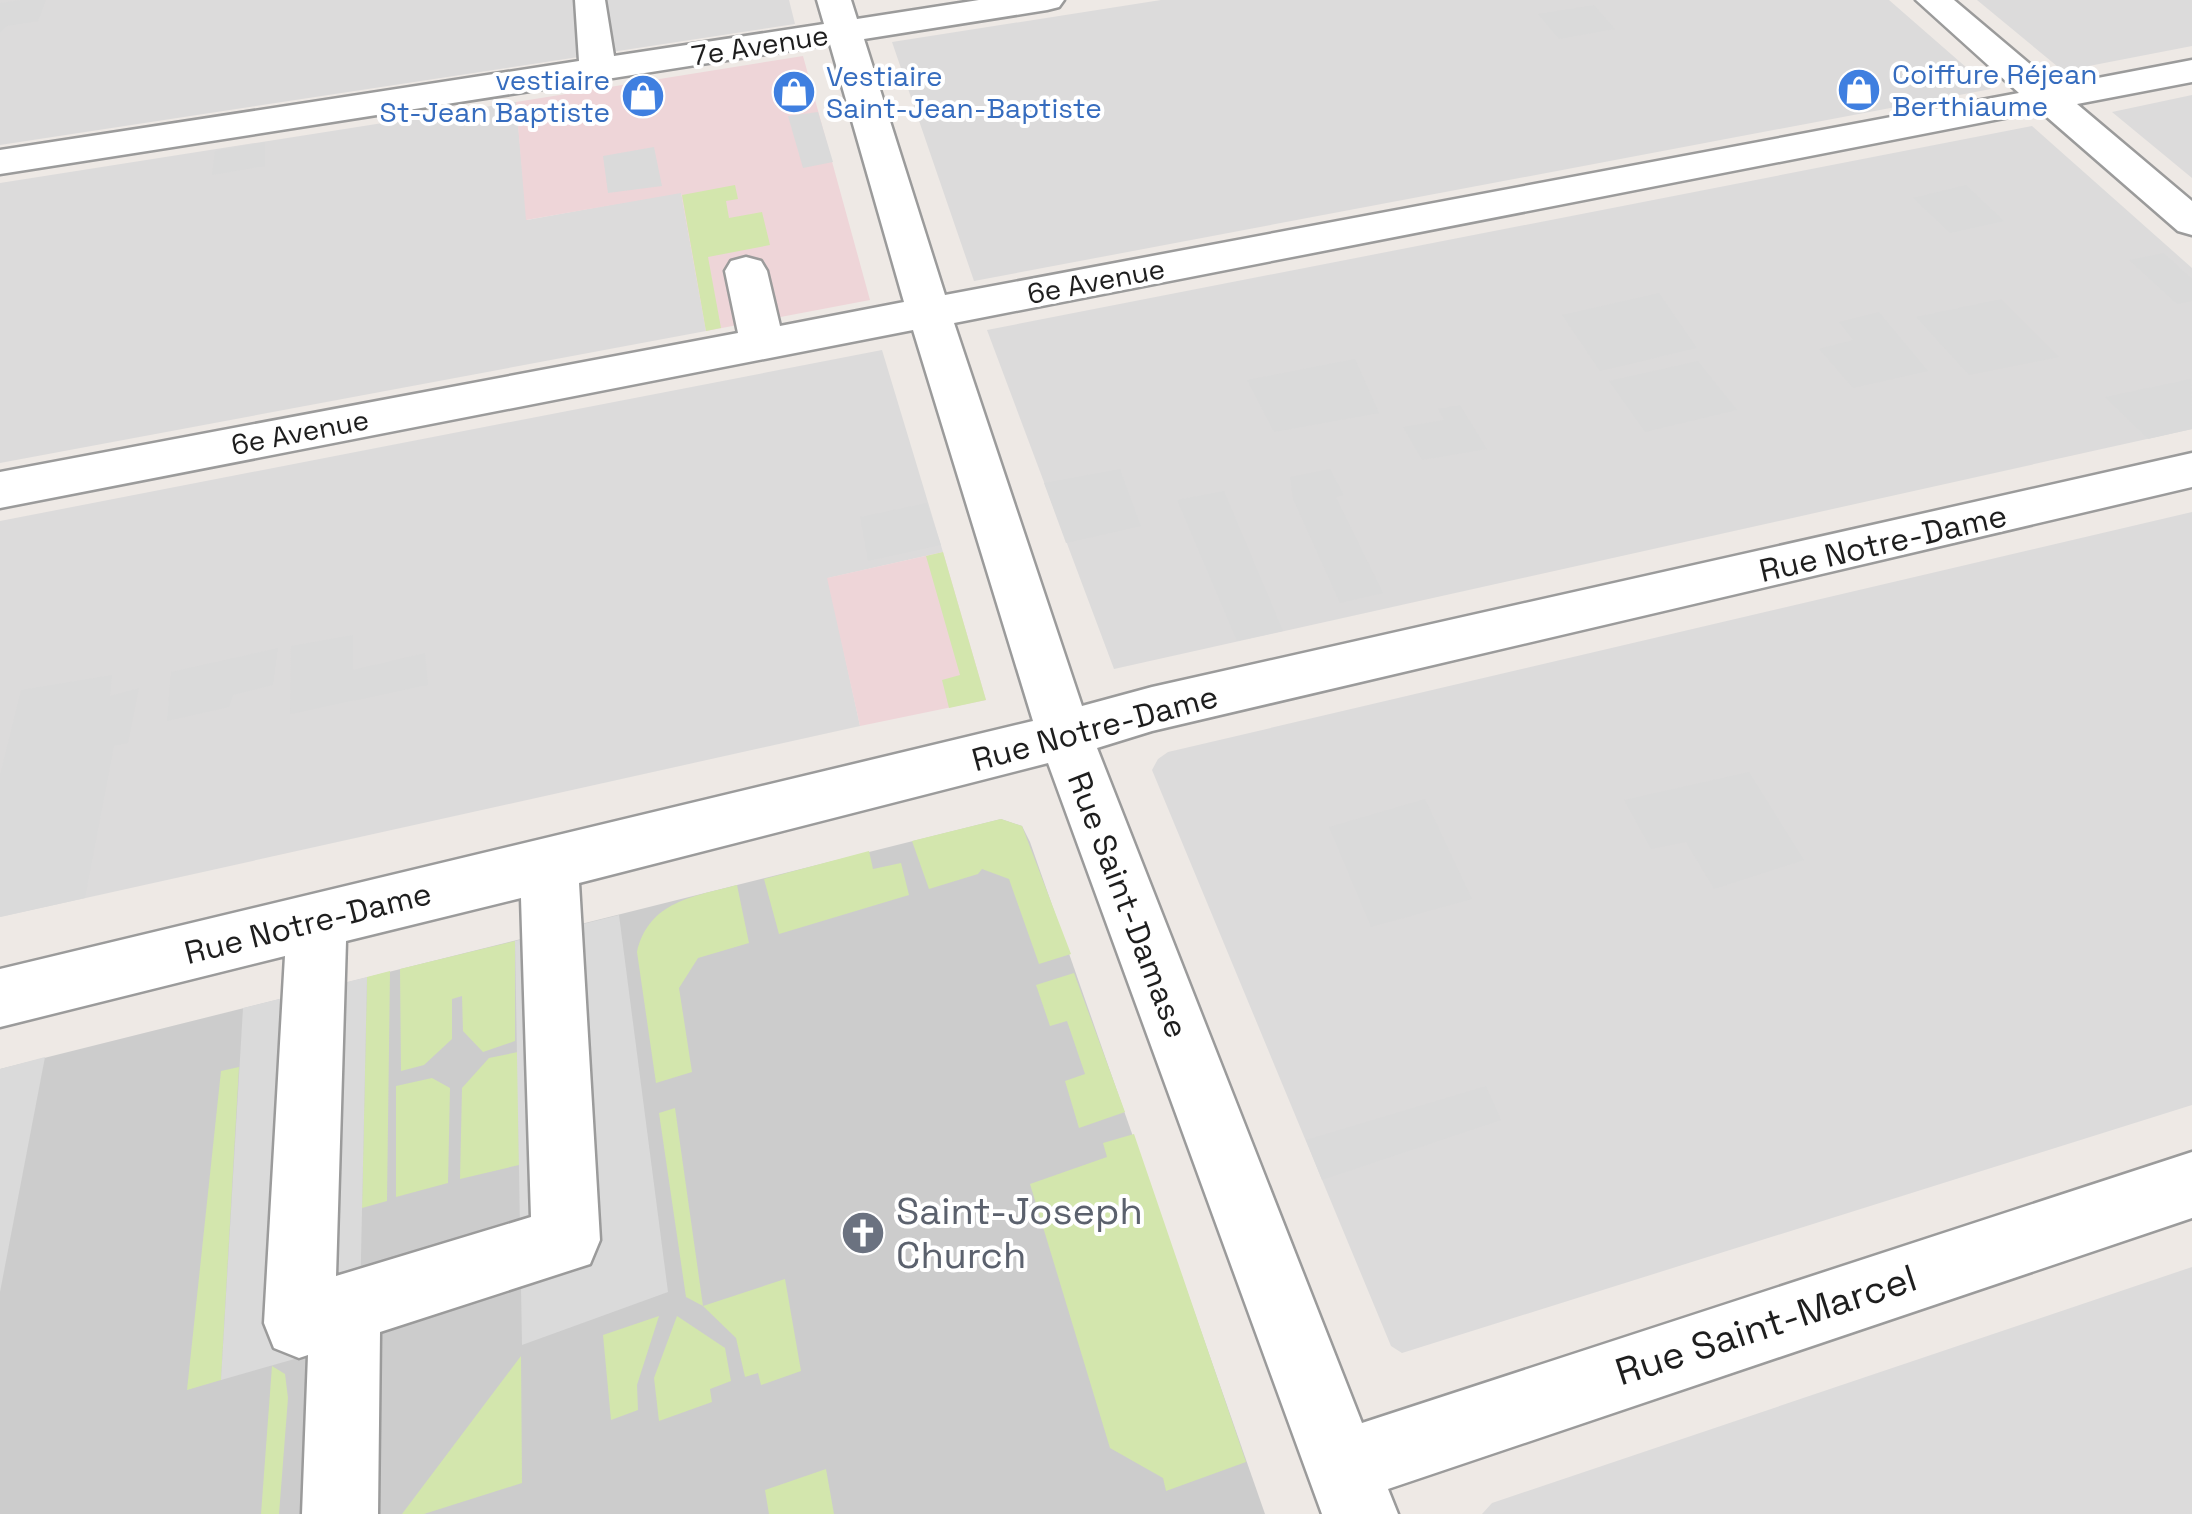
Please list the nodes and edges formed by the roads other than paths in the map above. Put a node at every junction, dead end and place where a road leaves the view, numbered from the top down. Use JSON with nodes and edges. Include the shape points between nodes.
{"nodes":[{"id":1,"x":1046,"y":0,"type":"edge"},
{"id":2,"x":1933,"y":0,"type":"edge"},
{"id":3,"x":590,"y":3,"type":"dead end"},
{"id":4,"x":843,"y":29,"type":"edge"},
{"id":5,"x":598,"y":70,"type":"junction"},
{"id":6,"x":2192,"y":71,"type":"edge"},
{"id":7,"x":724,"y":76,"type":"dead end"},
{"id":8,"x":2050,"y":98,"type":"junction"},
{"id":9,"x":0,"y":162,"type":"edge"},
{"id":10,"x":2192,"y":222,"type":"edge"},
{"id":11,"x":746,"y":271,"type":"dead end"},
{"id":12,"x":928,"y":313,"type":"junction"},
{"id":13,"x":762,"y":344,"type":"junction"},
{"id":14,"x":2192,"y":470,"type":"edge"},
{"id":15,"x":0,"y":490,"type":"edge"},
{"id":16,"x":1064,"y":736,"type":"junction"},
{"id":17,"x":549,"y":864,"type":"junction"},
{"id":18,"x":317,"y":921,"type":"junction"},
{"id":19,"x":0,"y":998,"type":"edge"},
{"id":20,"x":2192,"y":1186,"type":"edge"},
{"id":21,"x":345,"y":1308,"type":"junction"},
{"id":22,"x":1351,"y":1490,"type":"edge"},
{"id":23,"x":340,"y":1514,"type":"edge"}],
"edges":[{"from":1,"to":4,"type":"street","name":"7e Avenue"},
{"from":2,"to":8,"type":"street"},
{"from":3,"to":5,"type":"street"},
{"from":4,"to":5,"type":"street","name":"7e Avenue"},
{"from":4,"to":7,"type":"street"},
{"from":4,"to":12,"type":"street","name":"Rue Saint-Damase"},
{"from":5,"to":9,"type":"street","name":"7e Avenue"},
{"from":6,"to":8,"type":"street","name":"6e Avenue"},
{"from":8,"to":10,"type":"street"},
{"from":8,"to":12,"type":"street","name":"6e Avenue"},
{"from":11,"to":13,"type":"street"},
{"from":12,"to":13,"type":"street","name":"6e Avenue"},
{"from":12,"to":16,"type":"street","name":"Rue Saint-Damase"},
{"from":13,"to":15,"type":"street","name":"6e Avenue"},
{"from":14,"to":16,"type":"street","name":"Rue Notre-Dame","via":[[1152,709]]},
{"from":16,"to":17,"type":"street","name":"Rue Notre-Dame"},
{"from":16,"to":22,"type":"street","name":"Rue Saint-Damase"},
{"from":17,"to":18,"type":"street","name":"Rue Notre-Dame"},
{"from":17,"to":21,"type":"street","via":[[566,1240]]},
{"from":18,"to":19,"type":"street","name":"Rue Notre-Dame"},
{"from":18,"to":21,"type":"street","via":[[299,1323]]},
{"from":20,"to":22,"type":"street","name":"Rue Saint-Marcel"},
{"from":21,"to":23,"type":"street"}]}
